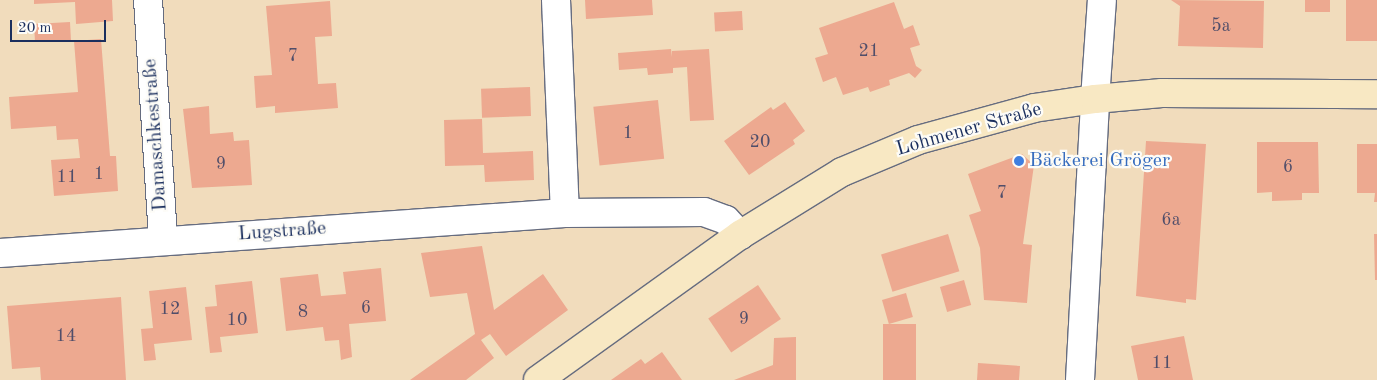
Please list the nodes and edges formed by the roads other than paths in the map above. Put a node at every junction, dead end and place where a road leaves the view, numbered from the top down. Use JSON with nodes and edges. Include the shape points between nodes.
{"nodes":[{"id":1,"x":148,"y":0,"type":"edge"},
{"id":2,"x":556,"y":0,"type":"edge"},
{"id":3,"x":1102,"y":0,"type":"edge"},
{"id":4,"x":1377,"y":94,"type":"edge"},
{"id":5,"x":1095,"y":99,"type":"junction"},
{"id":6,"x":565,"y":213,"type":"junction"},
{"id":7,"x":740,"y":234,"type":"junction"},
{"id":8,"x":163,"y":240,"type":"junction"},
{"id":9,"x":0,"y":253,"type":"edge"},
{"id":10,"x":538,"y":380,"type":"edge"},
{"id":11,"x":1080,"y":380,"type":"edge"}],
"edges":[{"from":1,"to":8,"type":"street","name":"Damaschkestraße"},
{"from":2,"to":6,"type":"street"},
{"from":3,"to":5,"type":"street"},
{"from":4,"to":5,"type":"main road","name":"Lohmener Straße","via":[[1162,93]]},
{"from":5,"to":7,"type":"main road","name":"Lohmener Straße","via":[[1034,108],[918,140],[842,172]]},
{"from":5,"to":11,"type":"street"},
{"from":6,"to":7,"type":"street","name":"Lugstraße","via":[[704,212],[726,220]]},
{"from":6,"to":8,"type":"street","name":"Lugstraße"},
{"from":7,"to":10,"type":"main road","name":"Lohmener Straße"},
{"from":8,"to":9,"type":"street","name":"Lugstraße"}]}
